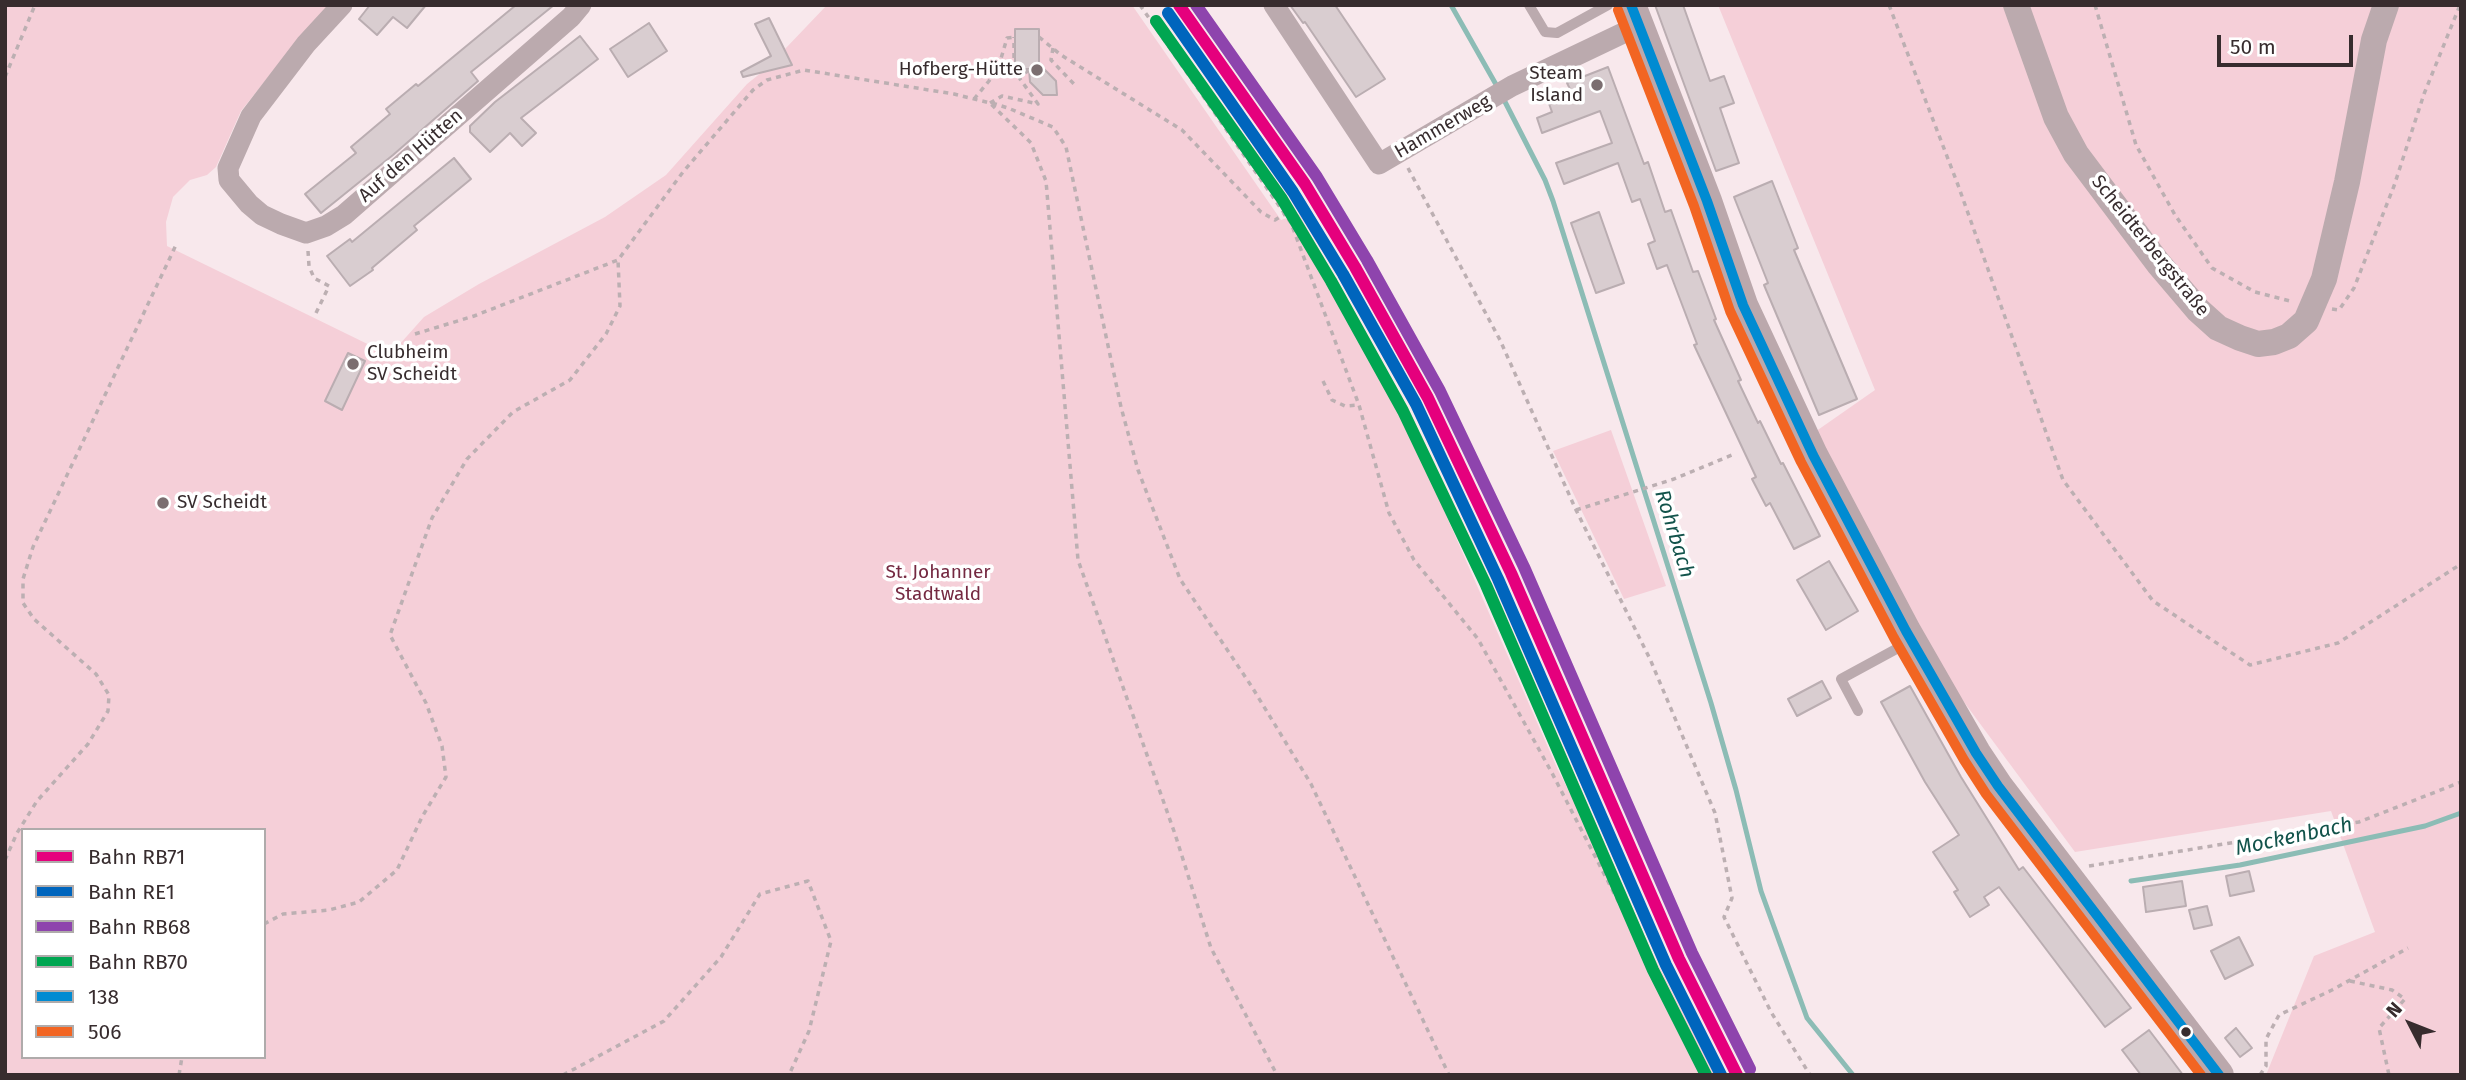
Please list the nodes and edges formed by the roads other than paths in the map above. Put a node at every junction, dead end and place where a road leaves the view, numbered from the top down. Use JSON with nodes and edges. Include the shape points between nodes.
{"nodes":[{"id":1,"x":342,"y":5,"type":"edge"},
{"id":2,"x":582,"y":5,"type":"edge"},
{"id":3,"x":1274,"y":5,"type":"edge"},
{"id":4,"x":1529,"y":5,"type":"edge"},
{"id":5,"x":1608,"y":5,"type":"edge"},
{"id":6,"x":2016,"y":5,"type":"edge"},
{"id":7,"x":2386,"y":5,"type":"edge"},
{"id":8,"x":1588,"y":10,"type":"edge"},
{"id":9,"x":1635,"y":15,"type":"edge"},
{"id":10,"x":1912,"y":641,"type":"junction"},
{"id":11,"x":1858,"y":711,"type":"dead end"},
{"id":12,"x":2218,"y":1075,"type":"edge"}],
"edges":[{"from":1,"to":2,"type":"street","name":"Auf den Hütten","via":[[251,116],[228,168],[236,190],[262,215],[306,233],[344,215]]},
{"from":3,"to":9,"type":"street","name":"Hammerweg","via":[[1380,164]]},
{"from":4,"to":8,"type":"lane","via":[[1545,32],[1557,33]]},
{"from":5,"to":8,"type":"lane"},
{"from":6,"to":7,"type":"street","name":"Scheidterbergstraße","via":[[2056,117],[2076,154],[2198,310],[2218,327],[2258,344],[2289,336],[2314,306],[2331,256],[2374,40]]},
{"from":9,"to":10,"type":"main road","via":[[1743,305],[1813,455]]},
{"from":10,"to":11,"type":"lane","via":[[1841,679]]},
{"from":10,"to":12,"type":"main road","via":[[1990,775]]}]}
